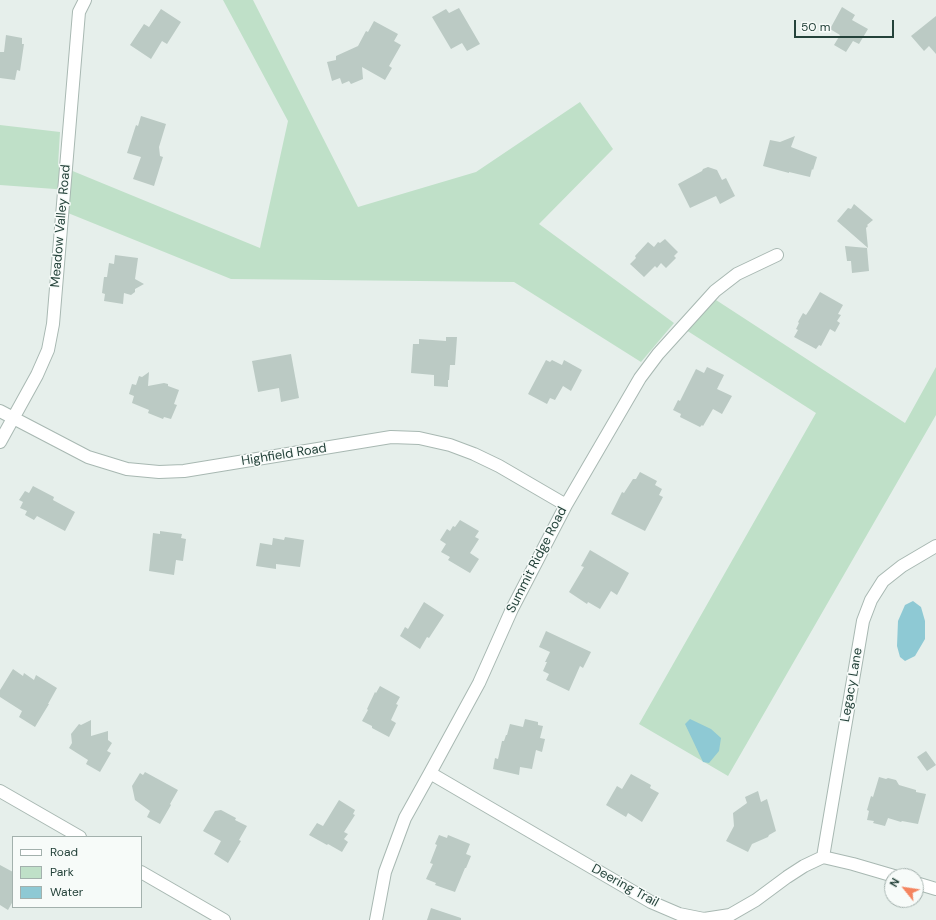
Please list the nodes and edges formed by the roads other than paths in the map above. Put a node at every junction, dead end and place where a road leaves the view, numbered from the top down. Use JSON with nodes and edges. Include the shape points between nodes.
{"nodes":[{"id":1,"x":85,"y":0,"type":"edge"},
{"id":2,"x":777,"y":255,"type":"dead end"},
{"id":3,"x":0,"y":411,"type":"edge"},
{"id":4,"x":13,"y":418,"type":"junction"},
{"id":5,"x":0,"y":442,"type":"edge"},
{"id":6,"x":566,"y":505,"type":"junction"},
{"id":7,"x":936,"y":546,"type":"edge"},
{"id":8,"x":430,"y":773,"type":"junction"},
{"id":9,"x":0,"y":791,"type":"edge"},
{"id":10,"x":78,"y":836,"type":"edge"},
{"id":11,"x":824,"y":857,"type":"junction"},
{"id":12,"x":142,"y":873,"type":"edge"},
{"id":13,"x":884,"y":873,"type":"edge"},
{"id":14,"x":924,"y":885,"type":"edge"},
{"id":15,"x":936,"y":888,"type":"edge"},
{"id":16,"x":224,"y":920,"type":"edge"},
{"id":17,"x":376,"y":920,"type":"edge"}],
"edges":[{"from":1,"to":4,"type":"street","name":"Meadow Valley Road","via":[[79,12],[53,324],[48,350]]},
{"from":2,"to":6,"type":"street","name":"Summit Ridge Road","via":[[737,274],[715,291],[658,354],[640,378]]},
{"from":3,"to":4,"type":"street","name":"Highfield Road"},
{"from":4,"to":5,"type":"street","name":"Meadow Valley Road"},
{"from":4,"to":6,"type":"street","name":"Highfield Road","via":[[88,457],[127,469],[159,472],[184,471],[391,438],[419,438],[474,454]]},
{"from":6,"to":8,"type":"street","name":"Summit Ridge Road","via":[[512,608],[479,683]]},
{"from":7,"to":11,"type":"street","name":"Legacy Lane","via":[[902,566],[883,581],[871,600],[863,621]]},
{"from":8,"to":11,"type":"street","name":"Deering Trail","via":[[651,902],[679,914],[704,919],[730,915],[804,866]]},
{"from":8,"to":17,"type":"street","name":"Summit Ridge Road","via":[[405,818],[385,872]]},
{"from":9,"to":10,"type":"street"},
{"from":11,"to":13,"type":"street"},
{"from":12,"to":16,"type":"street"},
{"from":14,"to":15,"type":"street"}]}
